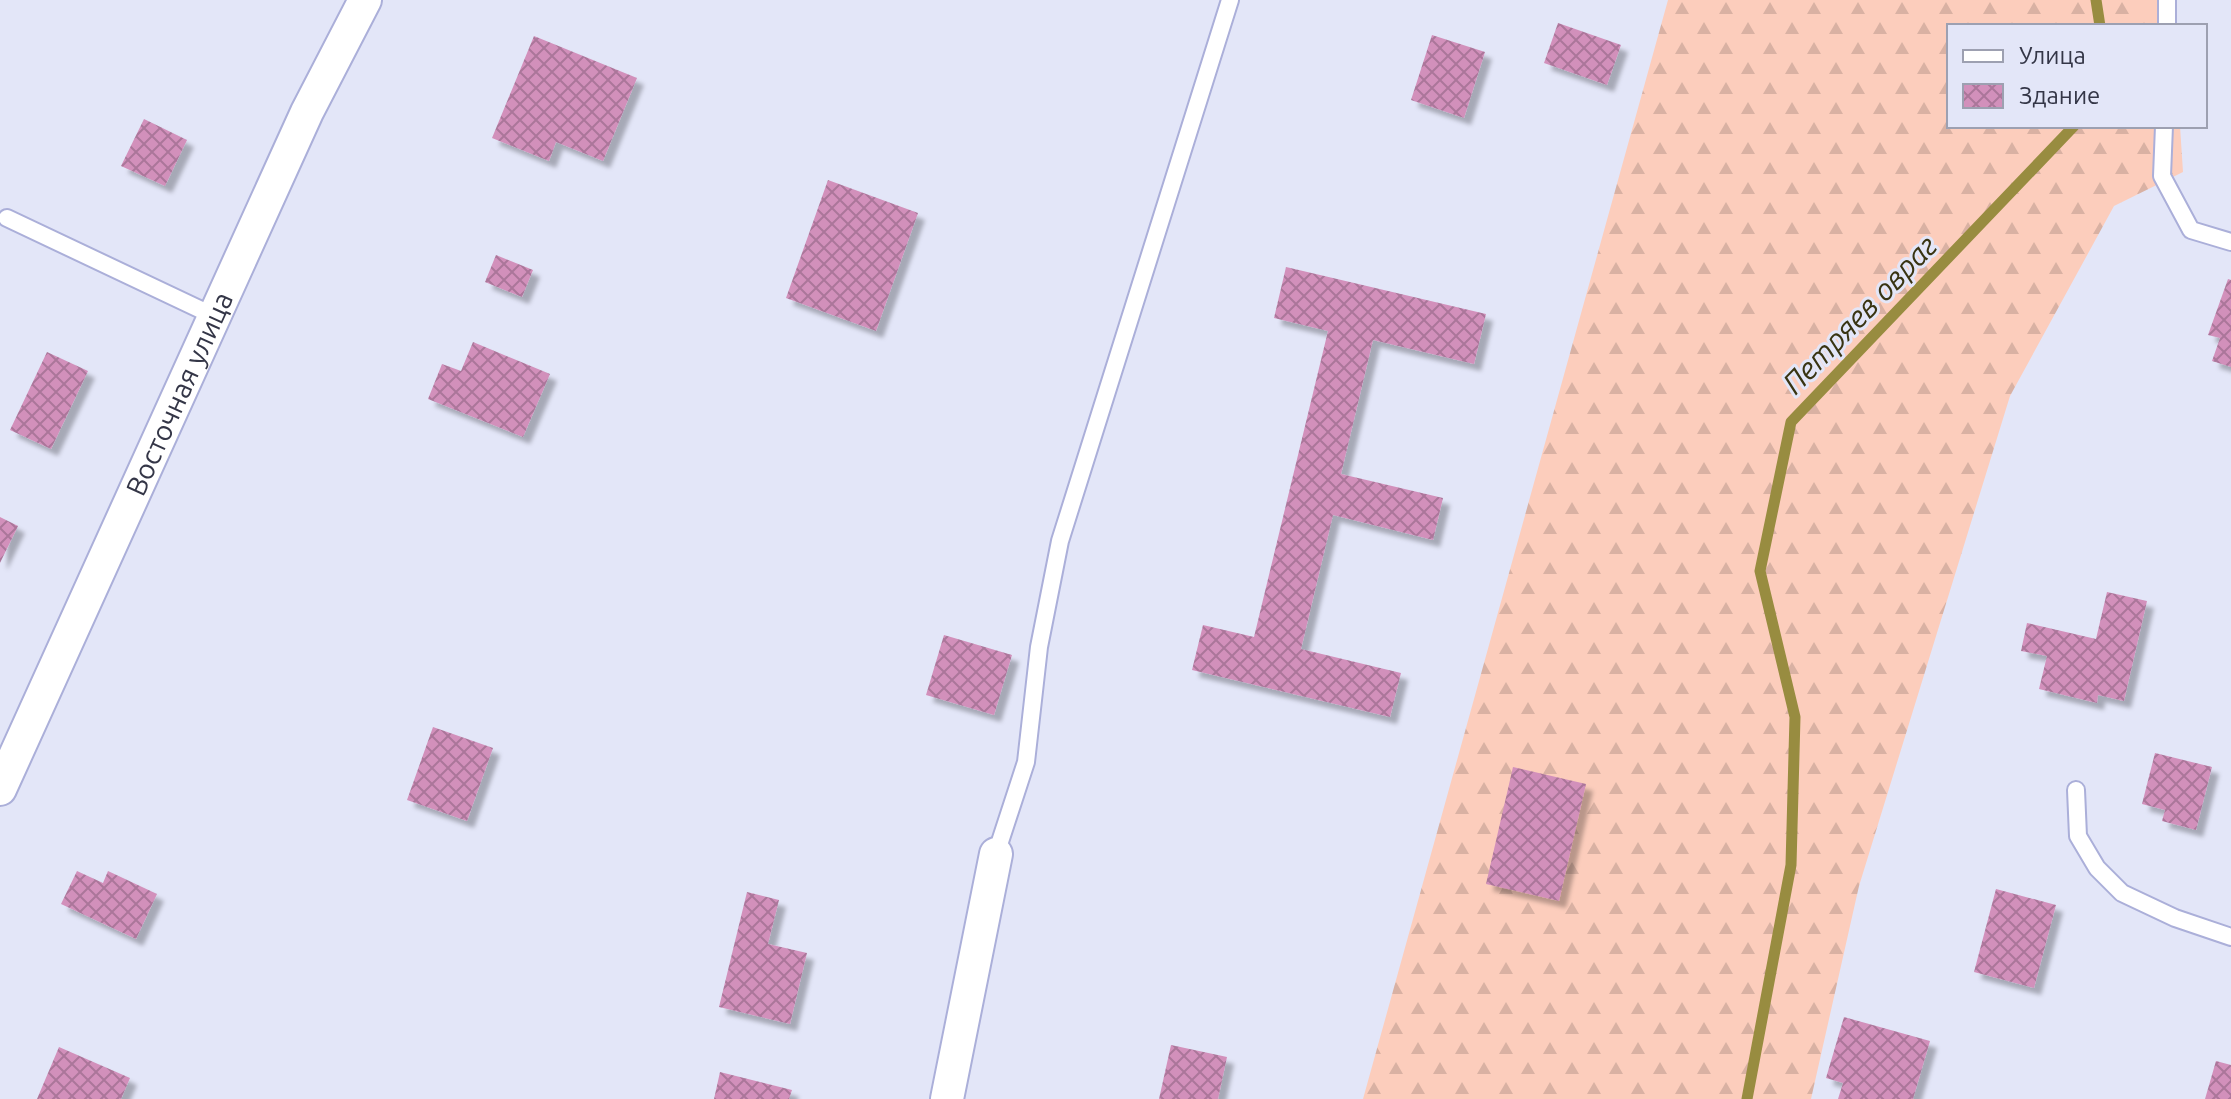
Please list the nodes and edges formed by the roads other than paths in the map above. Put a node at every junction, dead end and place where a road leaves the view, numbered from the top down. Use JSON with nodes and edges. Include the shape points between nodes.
{"nodes":[{"id":1,"x":365,"y":0,"type":"edge"},
{"id":2,"x":1230,"y":0,"type":"edge"},
{"id":3,"x":2167,"y":0,"type":"edge"},
{"id":4,"x":2167,"y":24,"type":"edge"},
{"id":5,"x":2164,"y":128,"type":"edge"},
{"id":6,"x":7,"y":218,"type":"dead end"},
{"id":7,"x":2231,"y":242,"type":"edge"},
{"id":8,"x":214,"y":316,"type":"junction"},
{"id":9,"x":0,"y":789,"type":"edge"},
{"id":10,"x":2076,"y":790,"type":"dead end"},
{"id":11,"x":996,"y":854,"type":"joint"},
{"id":12,"x":2231,"y":937,"type":"edge"},
{"id":13,"x":947,"y":1099,"type":"edge"}],
"edges":[{"from":1,"to":8,"type":"street","name":"Восточная улица","via":[[307,112]]},
{"from":2,"to":11,"type":"lane","via":[[1060,541],[1039,647],[1026,762]]},
{"from":3,"to":4,"type":"lane"},
{"from":5,"to":7,"type":"lane","via":[[2162,176],[2191,230]]},
{"from":6,"to":8,"type":"lane"},
{"from":8,"to":9,"type":"street","name":"Восточная улица"},
{"from":10,"to":12,"type":"lane","via":[[2078,836],[2097,868],[2122,893]]},
{"from":11,"to":13,"type":"street"}]}
